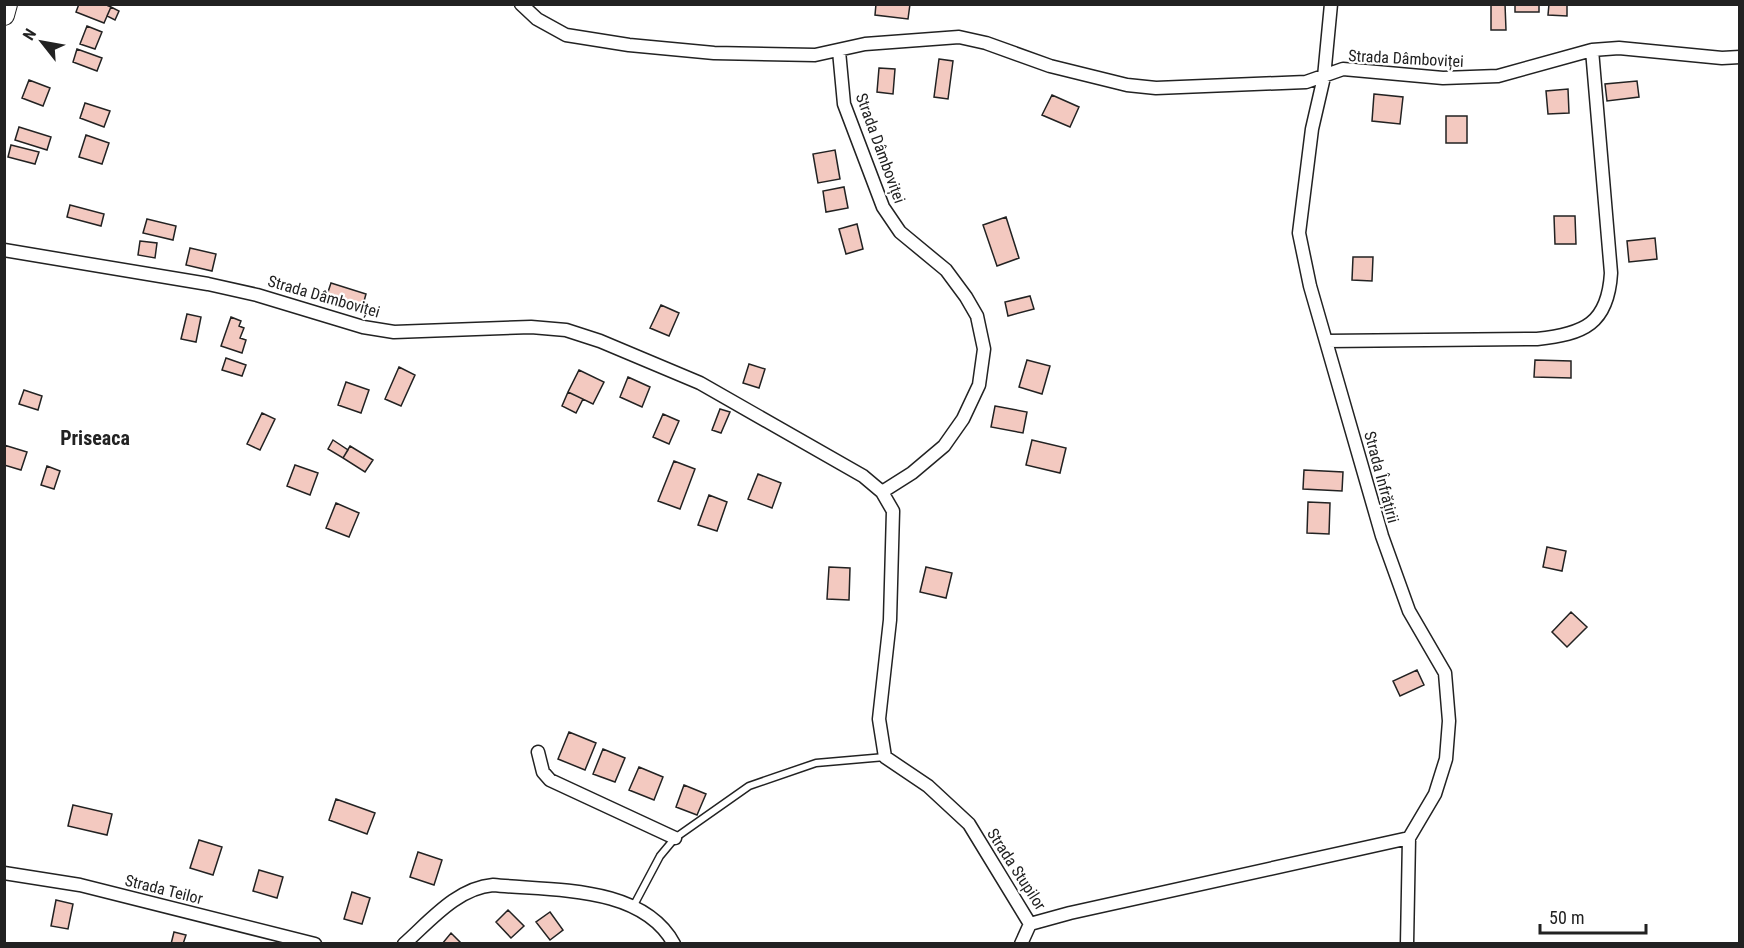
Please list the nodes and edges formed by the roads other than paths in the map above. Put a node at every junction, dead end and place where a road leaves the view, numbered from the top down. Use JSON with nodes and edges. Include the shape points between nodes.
{"nodes":[{"id":1,"x":7,"y":4,"type":"edge"},
{"id":2,"x":521,"y":4,"type":"edge"},
{"id":3,"x":1331,"y":4,"type":"edge"},
{"id":4,"x":4,"y":15,"type":"edge"},
{"id":5,"x":1592,"y":50,"type":"junction"},
{"id":6,"x":839,"y":51,"type":"junction"},
{"id":7,"x":1740,"y":57,"type":"edge"},
{"id":8,"x":1324,"y":77,"type":"junction"},
{"id":9,"x":4,"y":250,"type":"edge"},
{"id":10,"x":1326,"y":341,"type":"junction"},
{"id":11,"x":882,"y":492,"type":"junction"},
{"id":12,"x":538,"y":752,"type":"dead end"},
{"id":13,"x":885,"y":757,"type":"junction"},
{"id":14,"x":675,"y":838,"type":"junction"},
{"id":15,"x":1409,"y":838,"type":"junction"},
{"id":16,"x":4,"y":873,"type":"edge"},
{"id":17,"x":634,"y":905,"type":"junction"},
{"id":18,"x":1030,"y":924,"type":"junction"},
{"id":19,"x":315,"y":944,"type":"edge"},
{"id":20,"x":404,"y":944,"type":"edge"},
{"id":21,"x":675,"y":944,"type":"edge"},
{"id":22,"x":1021,"y":944,"type":"edge"},
{"id":23,"x":1407,"y":944,"type":"edge"}],
"edges":[{"from":1,"to":4,"type":"main road"},
{"from":2,"to":6,"type":"street","via":[[537,19],[566,35],[629,45],[714,53],[815,55]]},
{"from":3,"to":8,"type":"street","name":"Strada Înfrățirii"},
{"from":5,"to":7,"type":"street","name":"Strada Dâmboviței","via":[[1619,48]]},
{"from":5,"to":8,"type":"street","name":"Strada Dâmboviței","via":[[1498,76],[1443,78],[1343,69]]},
{"from":5,"to":10,"type":"street","via":[[1611,273],[1610,290],[1594,323],[1583,330],[1537,339]]},
{"from":6,"to":8,"type":"street","name":"Strada Dâmboviței","via":[[865,44],[959,37],[1127,85],[1156,88],[1306,82]]},
{"from":6,"to":11,"type":"street","name":"Strada Dâmboviței","via":[[844,104],[883,207],[900,232],[946,270],[966,297],[977,316],[984,349],[979,385],[963,419],[944,446]]},
{"from":8,"to":10,"type":"street","name":"Strada Înfrățirii","via":[[1312,129],[1299,233]]},
{"from":9,"to":11,"type":"street","name":"Strada Dâmboviței","via":[[208,284],[394,332],[531,327],[566,330],[700,382],[863,476]]},
{"from":10,"to":15,"type":"street","name":"Strada Înfrățirii","via":[[1382,536],[1409,611],[1445,673],[1449,721],[1446,759],[1435,794]]},
{"from":11,"to":13,"type":"street","via":[[893,511],[890,620],[879,719]]},
{"from":12,"to":14,"type":"street","via":[[543,772],[550,780]]},
{"from":13,"to":14,"type":"lane","via":[[816,763],[749,786]]},
{"from":13,"to":18,"type":"street","name":"Strada Stupilor","via":[[928,786],[969,824]]},
{"from":14,"to":17,"type":"lane","via":[[660,856]]},
{"from":15,"to":18,"type":"street","name":"Strada Stupilor"},
{"from":15,"to":23,"type":"street","name":"Strada Înfrățirii"},
{"from":16,"to":19,"type":"street","name":"Strada Teilor","via":[[81,885]]},
{"from":17,"to":20,"type":"street","via":[[613,897],[480,886],[462,894]]},
{"from":17,"to":21,"type":"street","via":[[666,928]]},
{"from":18,"to":22,"type":"street"}]}
